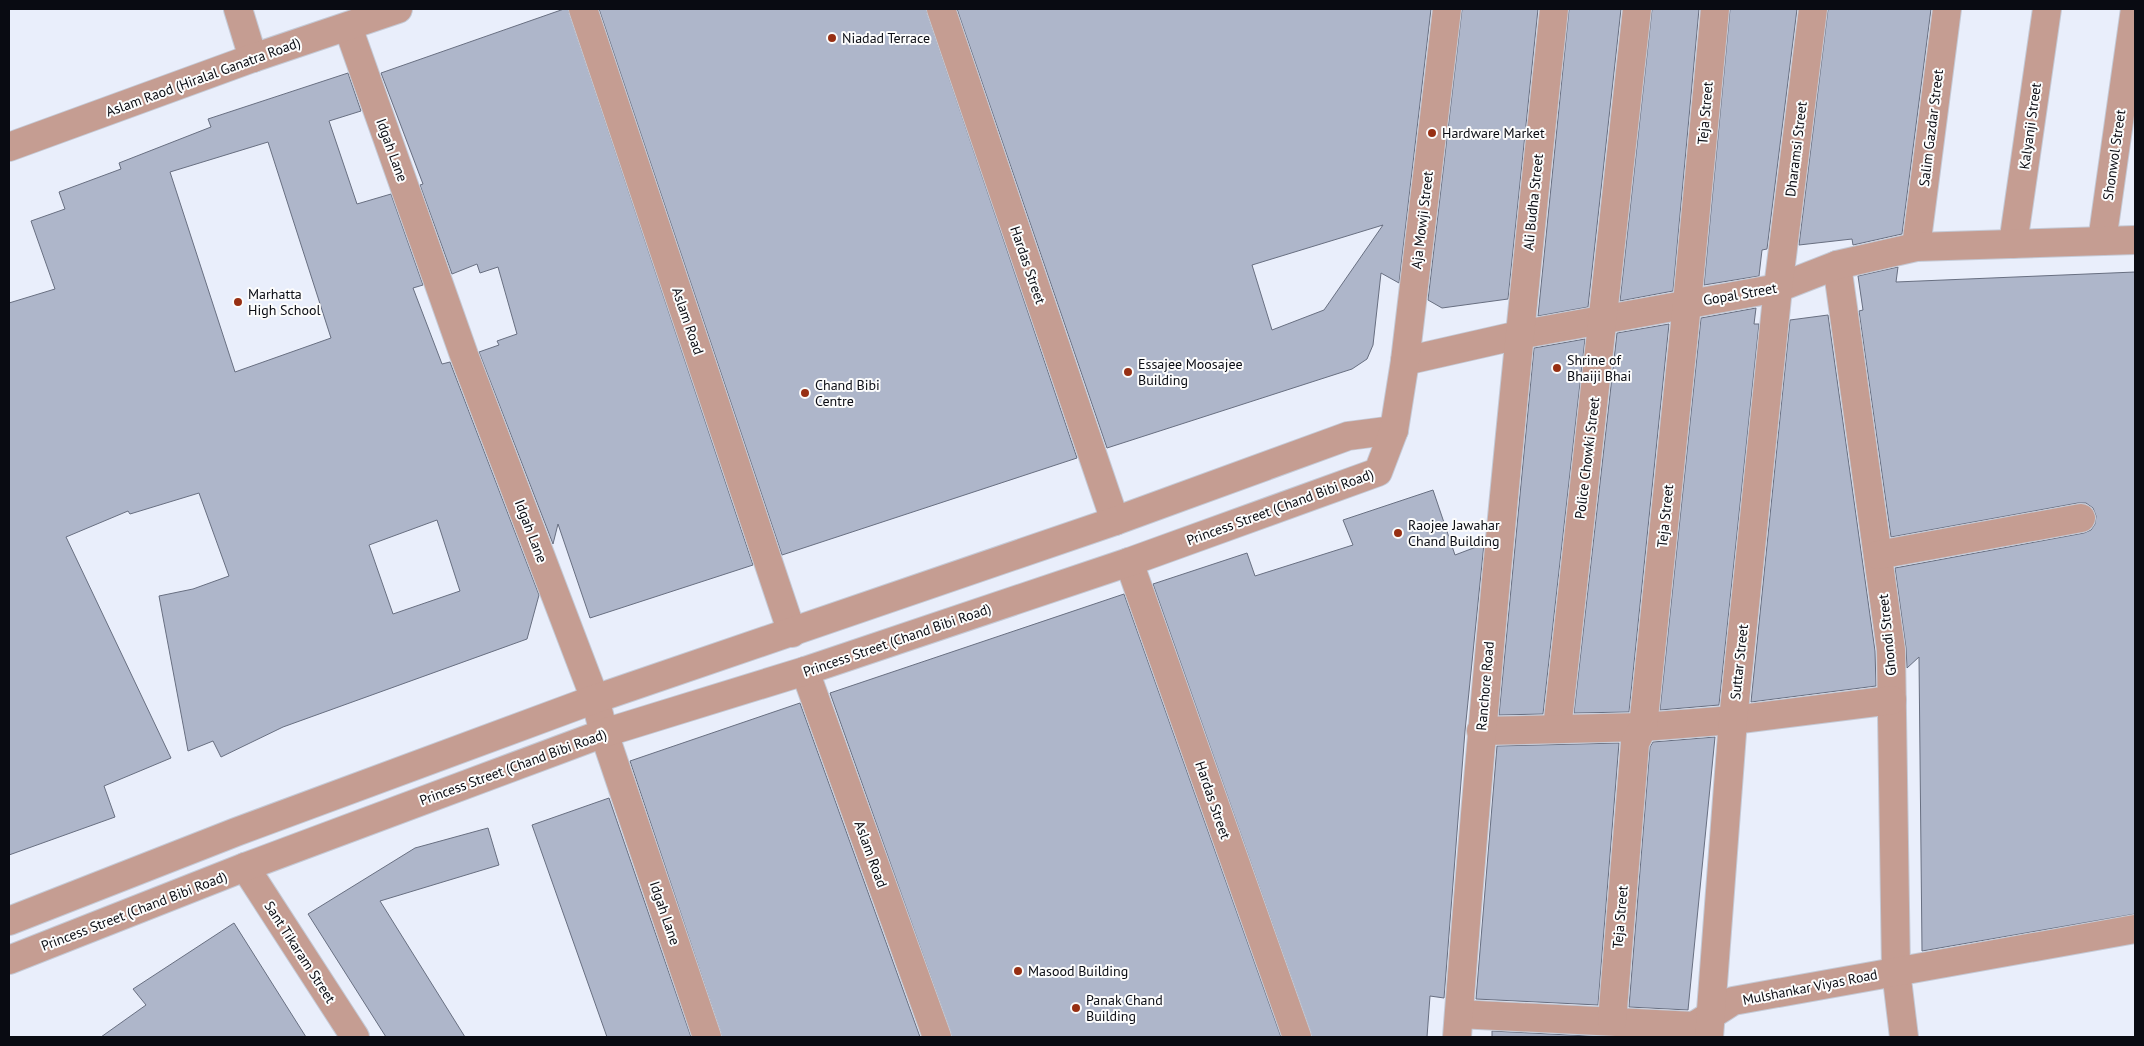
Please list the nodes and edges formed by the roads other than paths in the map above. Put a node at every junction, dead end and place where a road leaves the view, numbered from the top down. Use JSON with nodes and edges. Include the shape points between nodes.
{"nodes":[{"id":1,"x":238,"y":9,"type":"edge"},
{"id":2,"x":583,"y":9,"type":"edge"},
{"id":3,"x":941,"y":9,"type":"edge"},
{"id":4,"x":1447,"y":9,"type":"edge"},
{"id":5,"x":1554,"y":9,"type":"edge"},
{"id":6,"x":1637,"y":9,"type":"edge"},
{"id":7,"x":1715,"y":9,"type":"edge"},
{"id":8,"x":1813,"y":9,"type":"edge"},
{"id":9,"x":1946,"y":9,"type":"edge"},
{"id":10,"x":2046,"y":9,"type":"edge"},
{"id":11,"x":2135,"y":9,"type":"edge"},
{"id":12,"x":382,"y":11,"type":"edge"},
{"id":13,"x":348,"y":27,"type":"junction"},
{"id":14,"x":253,"y":58,"type":"junction"},
{"id":15,"x":9,"y":147,"type":"edge"},
{"id":16,"x":2135,"y":240,"type":"edge"},
{"id":17,"x":2102,"y":241,"type":"junction"},
{"id":18,"x":2013,"y":244,"type":"junction"},
{"id":19,"x":1916,"y":247,"type":"junction"},
{"id":20,"x":1837,"y":265,"type":"junction"},
{"id":21,"x":1778,"y":288,"type":"junction"},
{"id":22,"x":1688,"y":304,"type":"junction"},
{"id":23,"x":1604,"y":318,"type":"junction"},
{"id":24,"x":1519,"y":335,"type":"junction"},
{"id":25,"x":1405,"y":361,"type":"junction"},
{"id":26,"x":1394,"y":430,"type":"junction"},
{"id":27,"x":2081,"y":518,"type":"dead end"},
{"id":28,"x":1115,"y":521,"type":"junction"},
{"id":29,"x":1878,"y":555,"type":"junction"},
{"id":30,"x":1129,"y":562,"type":"junction"},
{"id":31,"x":792,"y":632,"type":"junction"},
{"id":32,"x":805,"y":671,"type":"junction"},
{"id":33,"x":595,"y":699,"type":"junction"},
{"id":34,"x":1892,"y":700,"type":"junction"},
{"id":35,"x":1733,"y":720,"type":"junction"},
{"id":36,"x":1643,"y":727,"type":"junction"},
{"id":37,"x":1557,"y":729,"type":"junction"},
{"id":38,"x":1481,"y":730,"type":"junction"},
{"id":39,"x":604,"y":732,"type":"junction"},
{"id":40,"x":245,"y":867,"type":"junction"},
{"id":41,"x":9,"y":922,"type":"edge"},
{"id":42,"x":2135,"y":929,"type":"edge"},
{"id":43,"x":9,"y":960,"type":"edge"},
{"id":44,"x":1896,"y":971,"type":"junction"},
{"id":45,"x":1612,"y":1021,"type":"junction"},
{"id":46,"x":1458,"y":1025,"type":"edge"},
{"id":47,"x":1710,"y":1027,"type":"edge"},
{"id":48,"x":355,"y":1037,"type":"edge"},
{"id":49,"x":707,"y":1037,"type":"edge"},
{"id":50,"x":937,"y":1037,"type":"edge"},
{"id":51,"x":1297,"y":1037,"type":"edge"},
{"id":52,"x":1904,"y":1037,"type":"edge"}],
"edges":[{"from":1,"to":14,"type":"street"},
{"from":2,"to":31,"type":"street","name":"Aslam Road"},
{"from":3,"to":28,"type":"street","name":"Hardas Street"},
{"from":4,"to":25,"type":"street","name":"Aja Mowji Street"},
{"from":5,"to":24,"type":"street","name":"Ali Budha Street"},
{"from":6,"to":23,"type":"street","name":"Police Chowki Street"},
{"from":7,"to":22,"type":"street","name":"Teja Street"},
{"from":8,"to":21,"type":"street","name":"Dharamsi Street"},
{"from":9,"to":19,"type":"street","name":"Salim Gazdar Street"},
{"from":10,"to":18,"type":"street","name":"Kalyanji Street"},
{"from":11,"to":17,"type":"street","name":"Shonwol Street"},
{"from":12,"to":13,"type":"street","name":"Aslam Raod (Hiralal Ganatra Road)"},
{"from":13,"to":14,"type":"street","name":"Aslam Raod (Hiralal Ganatra Road)"},
{"from":13,"to":33,"type":"street","name":"Idgah Lane","via":[[464,355]]},
{"from":14,"to":15,"type":"street","name":"Aslam Raod (Hiralal Ganatra Road)"},
{"from":16,"to":17,"type":"street","name":"Gopal Street"},
{"from":17,"to":18,"type":"street","name":"Gopal Street"},
{"from":18,"to":19,"type":"street","name":"Gopal Street"},
{"from":19,"to":20,"type":"street","name":"Gopal Street"},
{"from":20,"to":21,"type":"street","name":"Gopal Street"},
{"from":20,"to":29,"type":"street","name":"Ghondi Street"},
{"from":21,"to":22,"type":"street","name":"Gopal Street"},
{"from":21,"to":35,"type":"street","name":"Suttar Street"},
{"from":22,"to":23,"type":"street","name":"Gopal Street"},
{"from":22,"to":36,"type":"street","name":"Teja Street"},
{"from":23,"to":24,"type":"street","name":"Gopal Street"},
{"from":23,"to":37,"type":"street","name":"Police Chowki Street"},
{"from":24,"to":25,"type":"street","name":"Gopal Street"},
{"from":24,"to":38,"type":"street","name":"Ranchore Road"},
{"from":25,"to":26,"type":"street","name":"Aja Mowji Street"},
{"from":26,"to":28,"type":"street","via":[[1348,436]]},
{"from":26,"to":30,"type":"street","name":"Princess Street (Chand Bibi Road)","via":[[1378,472]]},
{"from":27,"to":29,"type":"street"},
{"from":28,"to":31,"type":"street"},
{"from":29,"to":34,"type":"street","name":"Ghondi Street","via":[[1891,650]]},
{"from":30,"to":32,"type":"street","name":"Princess Street (Chand Bibi Road)"},
{"from":30,"to":51,"type":"street","name":"Hardas Street"},
{"from":31,"to":33,"type":"street"},
{"from":32,"to":39,"type":"street","name":"Princess Street (Chand Bibi Road)"},
{"from":32,"to":50,"type":"street","name":"Aslam Road"},
{"from":33,"to":39,"type":"street","name":"Idgah Lane"},
{"from":33,"to":41,"type":"street","via":[[236,832]]},
{"from":34,"to":35,"type":"street"},
{"from":34,"to":44,"type":"street","name":"Ghondi Street"},
{"from":35,"to":36,"type":"street"},
{"from":35,"to":47,"type":"street","name":"Suttar Street"},
{"from":36,"to":37,"type":"street"},
{"from":36,"to":45,"type":"street","name":"Teja Street","via":[[1636,743]]},
{"from":37,"to":38,"type":"street"},
{"from":38,"to":46,"type":"street","name":"Ranchore Road"},
{"from":39,"to":40,"type":"street","name":"Princess Street (Chand Bibi Road)"},
{"from":39,"to":49,"type":"street","name":"Idgah Lane"},
{"from":40,"to":43,"type":"street","name":"Princess Street (Chand Bibi Road)"},
{"from":40,"to":48,"type":"street","name":"Sant Tikaram Street"},
{"from":42,"to":44,"type":"street","name":"Mulshankar Viyas Road"},
{"from":44,"to":47,"type":"street","name":"Mulshankar Viyas Road","via":[[1733,1001]]},
{"from":44,"to":52,"type":"street","name":"Ghondi Street"},
{"from":45,"to":46,"type":"street","name":"Mulshankar Viyas Road"},
{"from":45,"to":47,"type":"street","name":"Mulshankar Viyas Road"}]}
